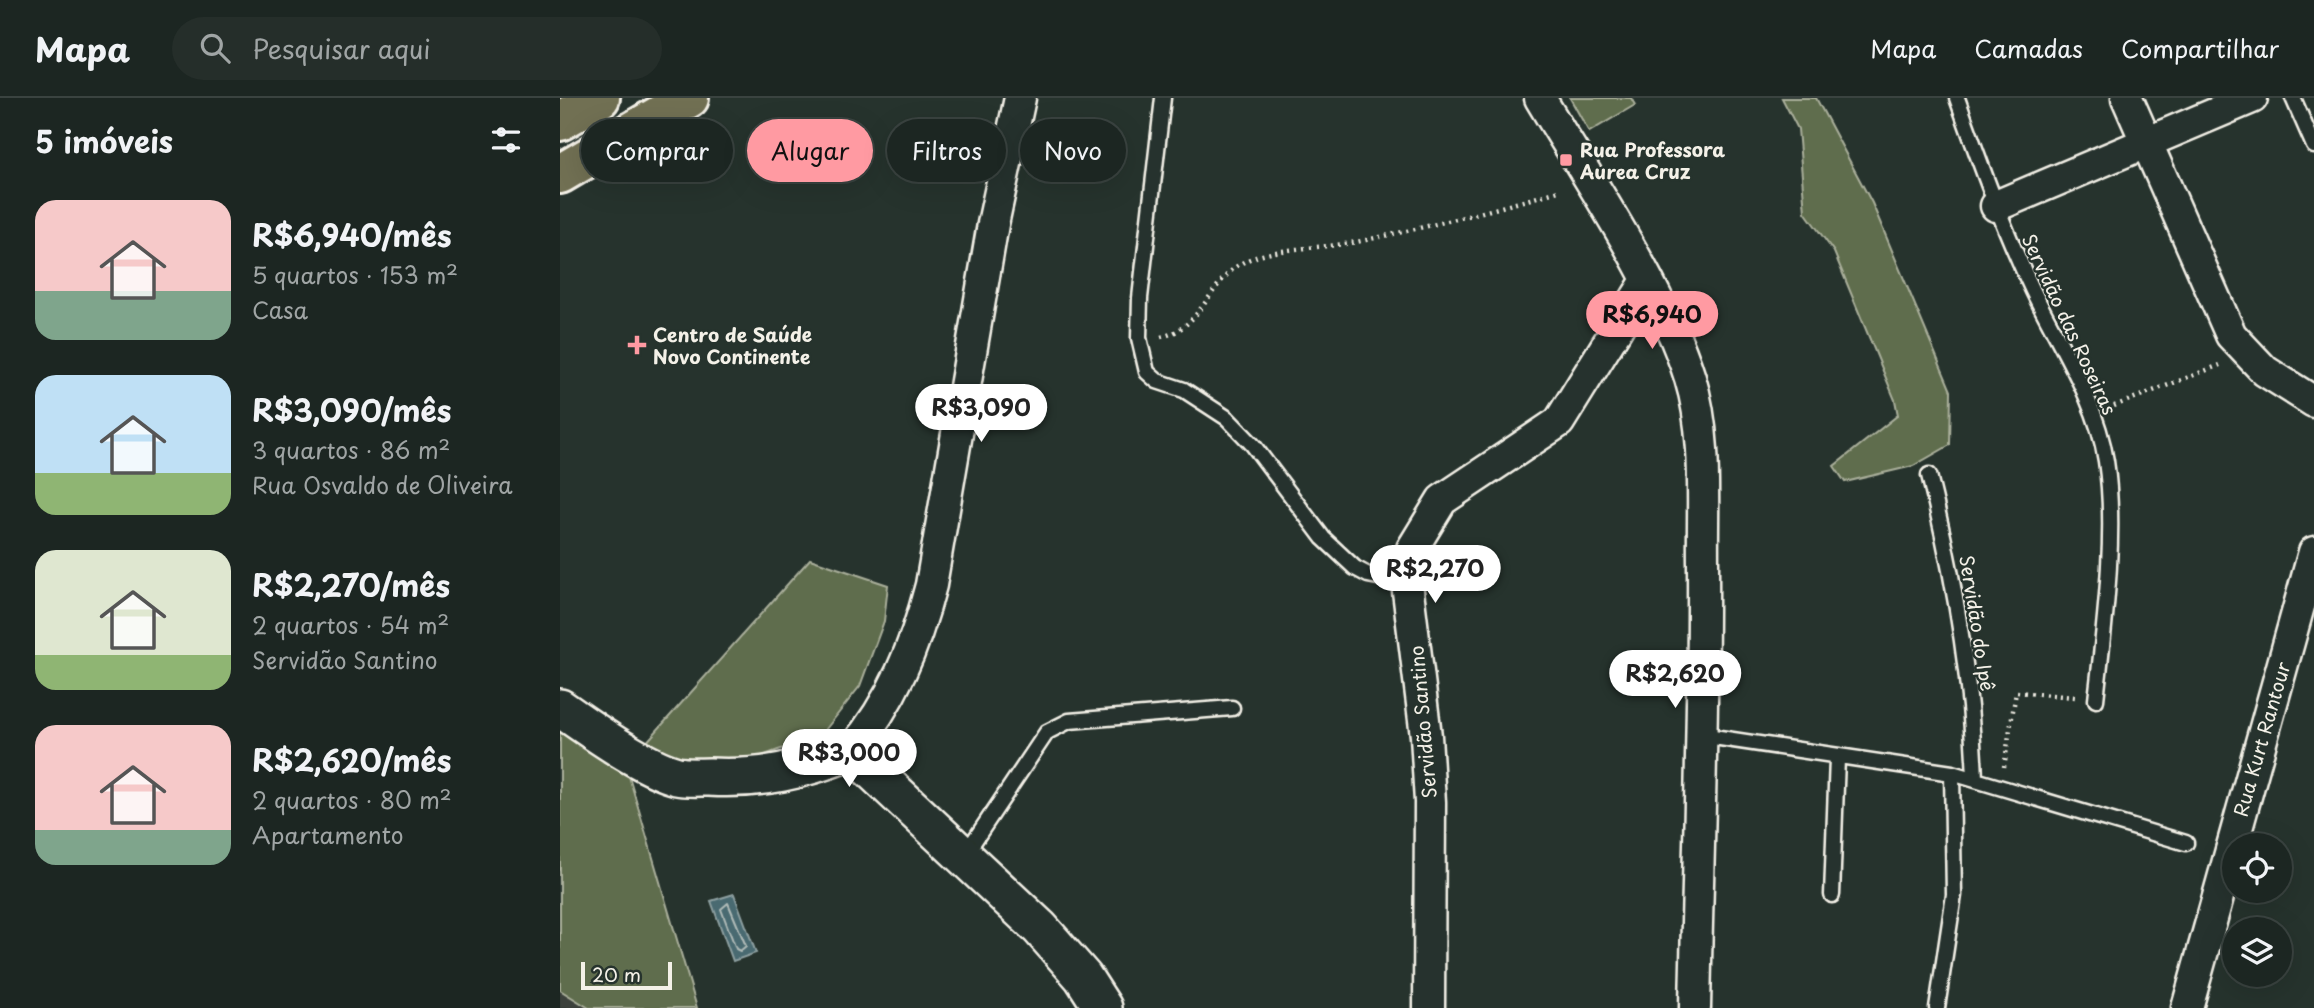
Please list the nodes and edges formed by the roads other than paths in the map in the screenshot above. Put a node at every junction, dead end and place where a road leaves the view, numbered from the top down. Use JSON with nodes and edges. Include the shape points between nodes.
{"nodes":[{"id":1,"x":600,"y":98,"type":"edge"},
{"id":2,"x":689,"y":98,"type":"edge"},
{"id":3,"x":1020,"y":98,"type":"edge"},
{"id":4,"x":1163,"y":98,"type":"edge"},
{"id":5,"x":1540,"y":98,"type":"edge"},
{"id":6,"x":1958,"y":98,"type":"edge"},
{"id":7,"x":2127,"y":98,"type":"edge"},
{"id":8,"x":2252,"y":98,"type":"edge"},
{"id":9,"x":2293,"y":98,"type":"edge"},
{"id":10,"x":560,"y":121,"type":"edge"},
{"id":11,"x":2145,"y":143,"type":"junction"},
{"id":12,"x":2314,"y":146,"type":"edge"},
{"id":13,"x":560,"y":174,"type":"edge"},
{"id":14,"x":1996,"y":206,"type":"junction"},
{"id":15,"x":1646,"y":282,"type":"junction"},
{"id":16,"x":2314,"y":402,"type":"edge"},
{"id":17,"x":1929,"y":475,"type":"dead end"},
{"id":18,"x":2314,"y":552,"type":"edge"},
{"id":19,"x":1407,"y":583,"type":"junction"},
{"id":20,"x":2096,"y":700,"type":"road end"},
{"id":21,"x":560,"y":708,"type":"edge"},
{"id":22,"x":1231,"y":708,"type":"dead end"},
{"id":23,"x":1700,"y":735,"type":"junction"},
{"id":24,"x":851,"y":751,"type":"junction"},
{"id":25,"x":1837,"y":758,"type":"junction"},
{"id":26,"x":1952,"y":773,"type":"junction"},
{"id":27,"x":1975,"y":779,"type":"junction"},
{"id":28,"x":2186,"y":843,"type":"dead end"},
{"id":29,"x":963,"y":857,"type":"junction"},
{"id":30,"x":1832,"y":895,"type":"dead end"},
{"id":31,"x":1103,"y":1008,"type":"edge"},
{"id":32,"x":1429,"y":1008,"type":"edge"},
{"id":33,"x":1695,"y":1008,"type":"edge"},
{"id":34,"x":1937,"y":1008,"type":"edge"},
{"id":35,"x":2187,"y":1008,"type":"edge"}],
"edges":[{"from":1,"to":10,"type":"main road"},
{"from":2,"to":13,"type":"main road"},
{"from":3,"to":24,"type":"street","via":[[917,639],[897,684]]},
{"from":4,"to":19,"type":"lane","via":[[1140,298],[1143,364],[1151,377],[1184,390],[1227,418],[1323,538],[1355,568]]},
{"from":5,"to":15,"type":"street"},
{"from":6,"to":14,"type":"lane","name":"Servidão das Roseiras"},
{"from":7,"to":11,"type":"street"},
{"from":8,"to":11,"type":"street"},
{"from":9,"to":12,"type":"lane"},
{"from":11,"to":14,"type":"street"},
{"from":11,"to":16,"type":"street","via":[[2231,335],[2265,371]]},
{"from":14,"to":20,"type":"lane","name":"Servidão das Roseiras","via":[[2094,414],[2106,460],[2110,500]]},
{"from":15,"to":19,"type":"street","name":"Servidão Santino","via":[[1559,422],[1443,500],[1412,549]]},
{"from":15,"to":23,"type":"street","via":[[1681,352],[1699,423]]},
{"from":17,"to":27,"type":"lane","name":"Servidão do Ipê","via":[[1964,643]]},
{"from":18,"to":35,"type":"street","name":"Rua Kurt Rantour"},
{"from":19,"to":32,"type":"street","name":"Servidão Santino","via":[[1430,802]]},
{"from":21,"to":24,"type":"street","via":[[613,745],[676,776],[773,776]]},
{"from":22,"to":29,"type":"lane","via":[[1069,721],[1047,732]]},
{"from":23,"to":25,"type":"lane"},
{"from":23,"to":33,"type":"street"},
{"from":24,"to":29,"type":"street"},
{"from":25,"to":26,"type":"lane"},
{"from":25,"to":30,"type":"lane"},
{"from":26,"to":27,"type":"lane"},
{"from":26,"to":34,"type":"lane","via":[[1954,895]]},
{"from":27,"to":28,"type":"lane"},
{"from":29,"to":31,"type":"street","via":[[1040,928]]}]}
